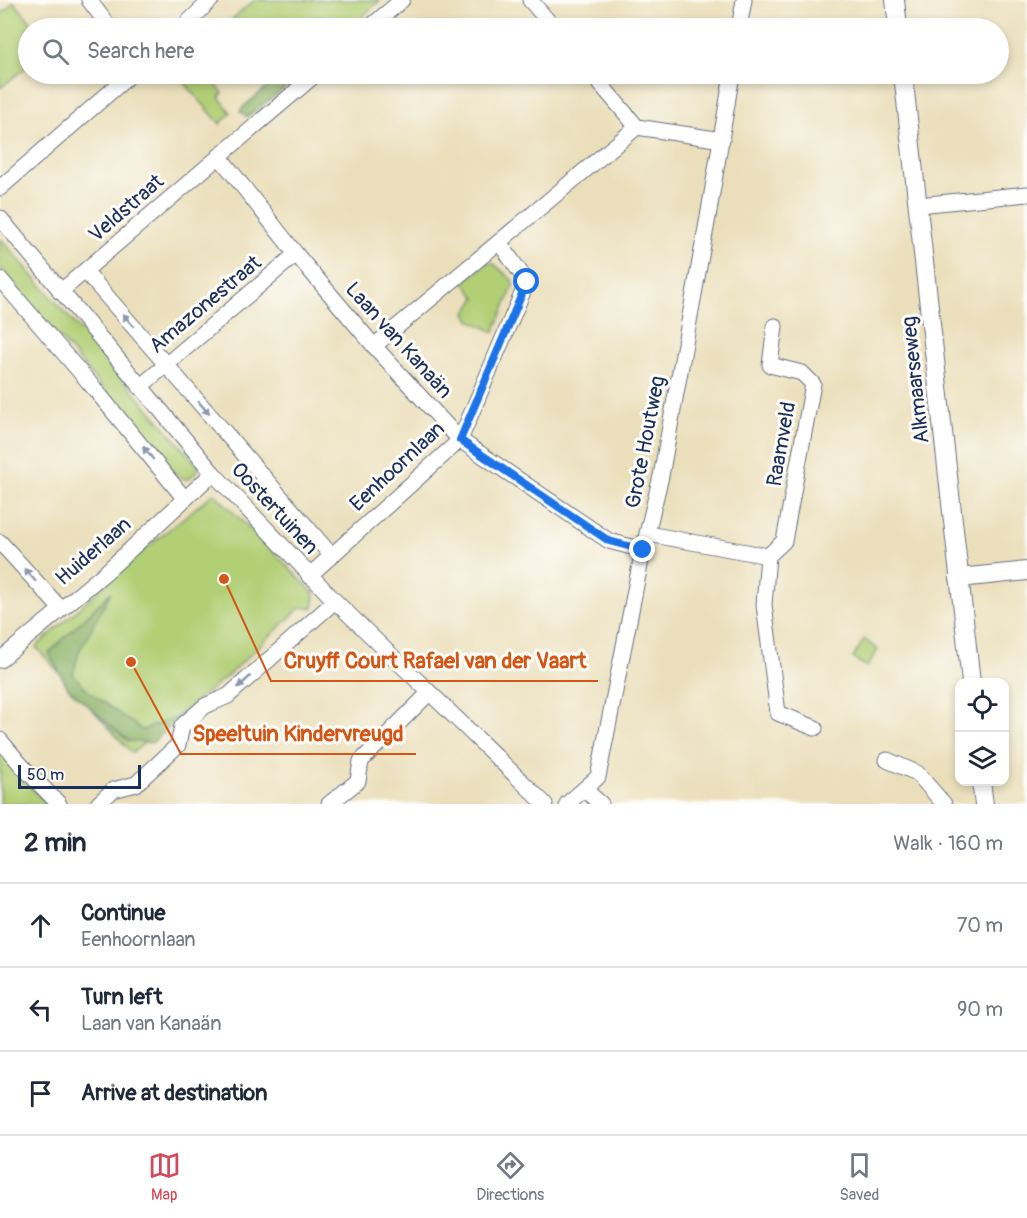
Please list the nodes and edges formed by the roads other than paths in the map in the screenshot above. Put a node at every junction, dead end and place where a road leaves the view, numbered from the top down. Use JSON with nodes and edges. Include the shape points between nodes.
{"nodes":[{"id":1,"x":89,"y":0,"type":"edge"},
{"id":2,"x":211,"y":0,"type":"edge"},
{"id":3,"x":402,"y":0,"type":"edge"},
{"id":4,"x":530,"y":0,"type":"edge"},
{"id":5,"x":744,"y":0,"type":"edge"},
{"id":6,"x":895,"y":0,"type":"edge"},
{"id":7,"x":102,"y":18,"type":"edge"},
{"id":8,"x":192,"y":18,"type":"edge"},
{"id":9,"x":381,"y":18,"type":"edge"},
{"id":10,"x":545,"y":18,"type":"edge"},
{"id":11,"x":741,"y":18,"type":"edge"},
{"id":12,"x":897,"y":18,"type":"edge"},
{"id":13,"x":120,"y":84,"type":"edge"},
{"id":14,"x":304,"y":84,"type":"edge"},
{"id":15,"x":600,"y":84,"type":"edge"},
{"id":16,"x":730,"y":84,"type":"edge"},
{"id":17,"x":904,"y":84,"type":"edge"},
{"id":18,"x":637,"y":127,"type":"junction"},
{"id":19,"x":722,"y":140,"type":"junction"},
{"id":20,"x":219,"y":156,"type":"junction"},
{"id":21,"x":0,"y":188,"type":"edge"},
{"id":22,"x":1027,"y":194,"type":"edge"},
{"id":23,"x":919,"y":205,"type":"junction"},
{"id":24,"x":0,"y":218,"type":"edge"},
{"id":25,"x":499,"y":242,"type":"junction"},
{"id":26,"x":296,"y":254,"type":"junction"},
{"id":27,"x":85,"y":271,"type":"junction"},
{"id":28,"x":0,"y":279,"type":"edge"},
{"id":29,"x":60,"y":292,"type":"junction"},
{"id":30,"x":775,"y":326,"type":"dead end"},
{"id":31,"x":374,"y":346,"type":"junction"},
{"id":32,"x":166,"y":364,"type":"junction"},
{"id":33,"x":140,"y":387,"type":"junction"},
{"id":34,"x":460,"y":440,"type":"junction"},
{"id":35,"x":213,"y":473,"type":"junction"},
{"id":36,"x":185,"y":499,"type":"junction"},
{"id":37,"x":648,"y":534,"type":"junction"},
{"id":38,"x":0,"y":542,"type":"edge"},
{"id":39,"x":643,"y":550,"type":"junction"},
{"id":40,"x":332,"y":556,"type":"junction"},
{"id":41,"x":768,"y":556,"type":"junction"},
{"id":42,"x":1027,"y":571,"type":"edge"},
{"id":43,"x":309,"y":576,"type":"junction"},
{"id":44,"x":959,"y":578,"type":"junction"},
{"id":45,"x":334,"y":601,"type":"junction"},
{"id":46,"x":60,"y":608,"type":"junction"},
{"id":47,"x":0,"y":660,"type":"edge"},
{"id":48,"x":970,"y":678,"type":"edge"},
{"id":49,"x":429,"y":693,"type":"junction"},
{"id":50,"x":815,"y":728,"type":"dead end"},
{"id":51,"x":0,"y":740,"type":"edge"},
{"id":52,"x":887,"y":760,"type":"dead end"},
{"id":53,"x":982,"y":786,"type":"edge"},
{"id":54,"x":585,"y":790,"type":"junction"},
{"id":55,"x":59,"y":804,"type":"edge"},
{"id":56,"x":98,"y":804,"type":"edge"},
{"id":57,"x":329,"y":804,"type":"edge"},
{"id":58,"x":545,"y":804,"type":"edge"},
{"id":59,"x":567,"y":804,"type":"edge"},
{"id":60,"x":601,"y":804,"type":"edge"},
{"id":61,"x":944,"y":804,"type":"edge"},
{"id":62,"x":984,"y":804,"type":"edge"}],
"edges":[{"from":1,"to":7,"type":"street"},
{"from":2,"to":8,"type":"street"},
{"from":3,"to":9,"type":"street"},
{"from":4,"to":10,"type":"street"},
{"from":5,"to":11,"type":"street"},
{"from":6,"to":12,"type":"street"},
{"from":13,"to":21,"type":"street"},
{"from":14,"to":20,"type":"street","name":"Veldstraat"},
{"from":15,"to":18,"type":"street"},
{"from":16,"to":19,"type":"street","name":"Grote Houtweg"},
{"from":17,"to":23,"type":"street","name":"Alkmaarseweg"},
{"from":18,"to":19,"type":"street"},
{"from":18,"to":25,"type":"street"},
{"from":19,"to":37,"type":"street","name":"Grote Houtweg"},
{"from":20,"to":26,"type":"street","name":"Laan van Kanaän"},
{"from":20,"to":27,"type":"street","name":"Veldstraat"},
{"from":22,"to":23,"type":"street"},
{"from":23,"to":44,"type":"street","name":"Alkmaarseweg"},
{"from":24,"to":29,"type":"street","name":"Oostertuinen"},
{"from":25,"to":31,"type":"street"},
{"from":25,"to":34,"type":"street","name":"Eenhoornlaan","via":[[527,282]]},
{"from":26,"to":31,"type":"street","name":"Laan van Kanaän"},
{"from":26,"to":32,"type":"street","name":"Amazonestraat"},
{"from":27,"to":29,"type":"street","name":"Veldstraat"},
{"from":32,"to":27,"type":"street","name":"Oostertuinen","one_way":true},
{"from":36,"to":28,"type":"street","one_way":true},
{"from":29,"to":33,"type":"street","name":"Oostertuinen"},
{"from":30,"to":41,"type":"street","name":"Raamveld","via":[[770,365],[802,373],[813,384],[784,541]]},
{"from":31,"to":34,"type":"street","name":"Laan van Kanaän"},
{"from":32,"to":33,"type":"street","name":"Amazonestraat"},
{"from":32,"to":40,"type":"street","name":"Oostertuinen","one_way":true},
{"from":33,"to":35,"type":"street","name":"Oostertuinen"},
{"from":34,"to":39,"type":"street","name":"Laan van Kanaän","via":[[609,541]]},
{"from":34,"to":40,"type":"street","name":"Eenhoornlaan"},
{"from":35,"to":36,"type":"street","name":"Huiderlaan"},
{"from":35,"to":43,"type":"street","name":"Oostertuinen"},
{"from":36,"to":46,"type":"street","name":"Huiderlaan","via":[[106,572]]},
{"from":37,"to":39,"type":"street","name":"Grote Houtweg"},
{"from":37,"to":41,"type":"street"},
{"from":46,"to":38,"type":"street","one_way":true},
{"from":39,"to":54,"type":"street","name":"Grote Houtweg","via":[[598,777]]},
{"from":40,"to":43,"type":"street","name":"Eenhoornlaan"},
{"from":41,"to":50,"type":"street","via":[[764,605],[778,714]]},
{"from":42,"to":44,"type":"street"},
{"from":43,"to":45,"type":"street","name":"Oostertuinen"},
{"from":44,"to":48,"type":"street","name":"Alkmaarseweg"},
{"from":45,"to":49,"type":"street","name":"Oostertuinen"},
{"from":45,"to":56,"type":"street","one_way":true,"via":[[228,696],[205,706],[182,726],[178,745],[136,784],[112,790]]},
{"from":46,"to":47,"type":"street","name":"Huiderlaan"},
{"from":49,"to":57,"type":"street","via":[[361,761],[358,781]]},
{"from":49,"to":58,"type":"street","name":"Oostertuinen"},
{"from":51,"to":55,"type":"street"},
{"from":52,"to":61,"type":"street","via":[[917,773]]},
{"from":53,"to":62,"type":"street"},
{"from":54,"to":59,"type":"street","name":"Grote Houtweg"},
{"from":54,"to":60,"type":"street"}]}
